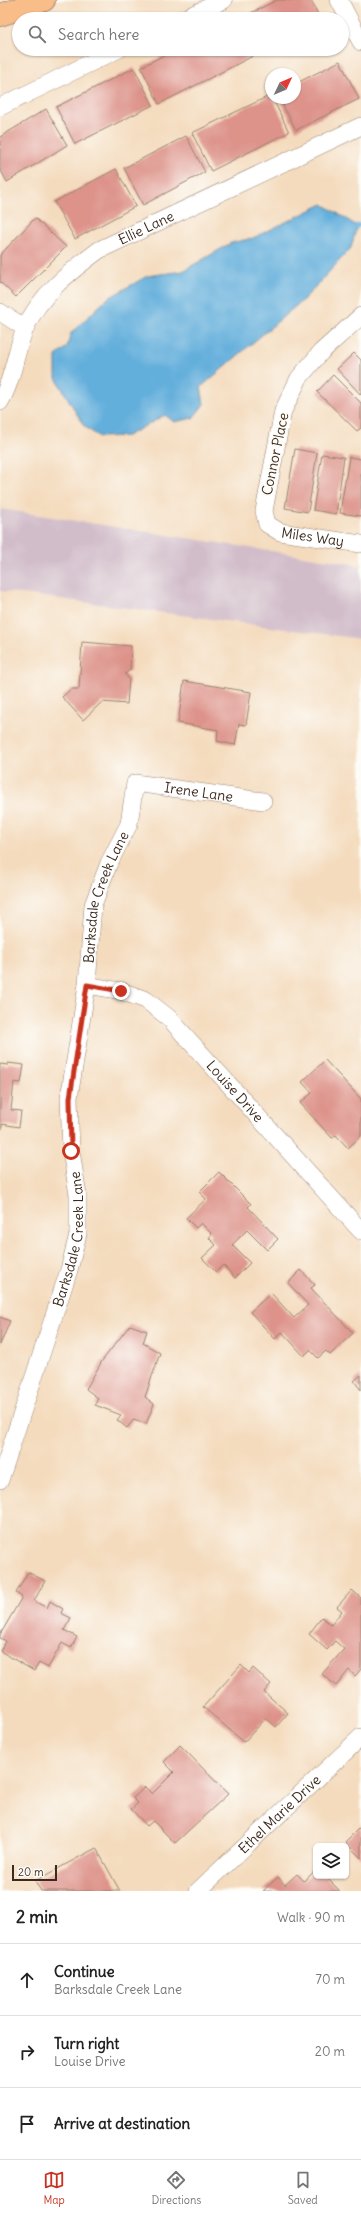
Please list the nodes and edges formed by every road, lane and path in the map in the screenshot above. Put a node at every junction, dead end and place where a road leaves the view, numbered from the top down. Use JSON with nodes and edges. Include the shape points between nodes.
{"nodes":[{"id":1,"x":44,"y":0,"type":"edge"},
{"id":2,"x":224,"y":0,"type":"edge"},
{"id":3,"x":339,"y":0,"type":"edge"},
{"id":4,"x":199,"y":12,"type":"edge"},
{"id":5,"x":345,"y":12,"type":"edge"},
{"id":6,"x":0,"y":15,"type":"edge"},
{"id":7,"x":349,"y":19,"type":"edge"},
{"id":8,"x":361,"y":42,"type":"edge"},
{"id":9,"x":104,"y":56,"type":"edge"},
{"id":10,"x":0,"y":107,"type":"edge"},
{"id":11,"x":361,"y":126,"type":"edge"},
{"id":12,"x":0,"y":312,"type":"edge"},
{"id":13,"x":361,"y":316,"type":"edge"},
{"id":14,"x":25,"y":328,"type":"junction"},
{"id":15,"x":0,"y":402,"type":"edge"},
{"id":16,"x":267,"y":524,"type":"joint"},
{"id":17,"x":361,"y":544,"type":"edge"},
{"id":18,"x":134,"y":784,"type":"joint"},
{"id":19,"x":263,"y":801,"type":"dead end"},
{"id":20,"x":87,"y":985,"type":"junction"},
{"id":21,"x":361,"y":1231,"type":"edge"},
{"id":22,"x":0,"y":1480,"type":"edge"},
{"id":23,"x":361,"y":1737,"type":"edge"},
{"id":24,"x":198,"y":1891,"type":"edge"}],
"edges":[{"from":1,"to":6,"type":"main road"},
{"from":2,"to":4,"type":"street"},
{"from":3,"to":5,"type":"street"},
{"from":7,"to":8,"type":"street"},
{"from":9,"to":10,"type":"street"},
{"from":11,"to":14,"type":"street","name":"Ellie Lane","via":[[99,250],[68,273],[40,303]]},
{"from":12,"to":14,"type":"street"},
{"from":13,"to":16,"type":"street","name":"Connor Place","via":[[320,352],[299,378],[283,411],[264,510]]},
{"from":14,"to":15,"type":"street","name":"Ellie Lane"},
{"from":16,"to":17,"type":"street","name":"Miles Way","via":[[280,532]]},
{"from":18,"to":19,"type":"street","name":"Irene Lane"},
{"from":18,"to":20,"type":"street","name":"Barksdale Creek Lane","via":[[129,824],[109,863],[94,905]]},
{"from":20,"to":21,"type":"street","name":"Louise Drive","via":[[121,991],[146,1000],[169,1018]]},
{"from":20,"to":22,"type":"street","name":"Barksdale Creek Lane","via":[[70,1098],[71,1151],[78,1195],[78,1234],[69,1270]]},
{"from":23,"to":24,"type":"street","name":"Ethel Marie Drive"}]}
